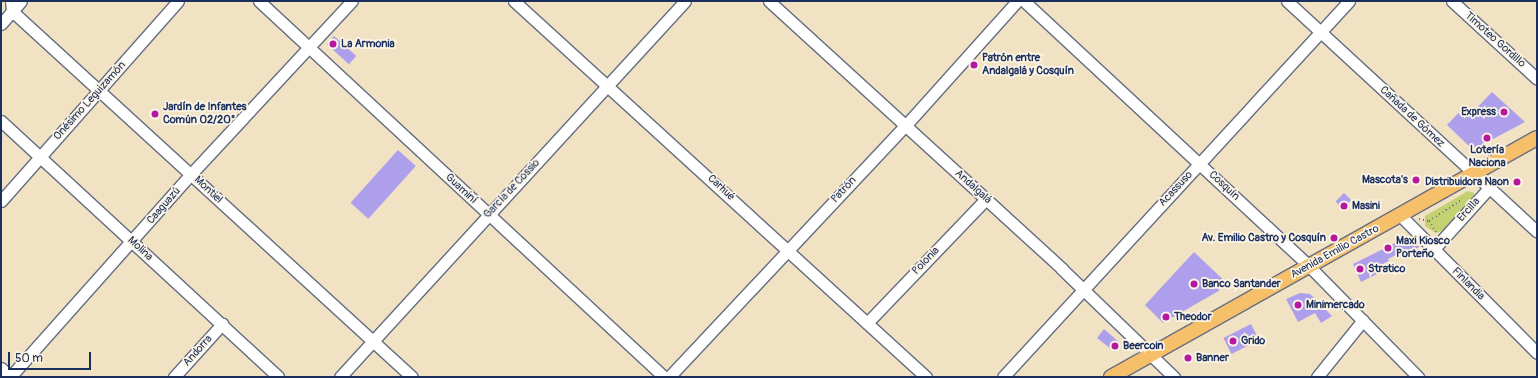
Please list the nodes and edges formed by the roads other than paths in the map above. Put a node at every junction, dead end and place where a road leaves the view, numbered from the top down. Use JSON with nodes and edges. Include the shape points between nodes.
{"nodes":[{"id":1,"x":21,"y":1,"type":"edge"},
{"id":2,"x":178,"y":1,"type":"edge"},
{"id":3,"x":259,"y":1,"type":"edge"},
{"id":4,"x":352,"y":1,"type":"edge"},
{"id":5,"x":514,"y":1,"type":"edge"},
{"id":6,"x":684,"y":1,"type":"edge"},
{"id":7,"x":769,"y":1,"type":"edge"},
{"id":8,"x":1017,"y":1,"type":"edge"},
{"id":9,"x":1024,"y":1,"type":"edge"},
{"id":10,"x":1287,"y":1,"type":"edge"},
{"id":11,"x":1349,"y":1,"type":"edge"},
{"id":12,"x":1452,"y":1,"type":"edge"},
{"id":13,"x":8,"y":8,"type":"edge"},
{"id":14,"x":1,"y":24,"type":"edge"},
{"id":15,"x":1320,"y":32,"type":"junction"},
{"id":16,"x":310,"y":48,"type":"junction"},
{"id":17,"x":1537,"y":79,"type":"edge"},
{"id":18,"x":608,"y":84,"type":"junction"},
{"id":19,"x":99,"y":90,"type":"junction"},
{"id":20,"x":1,"y":121,"type":"edge"},
{"id":21,"x":905,"y":126,"type":"junction"},
{"id":22,"x":1537,"y":138,"type":"edge"},
{"id":23,"x":40,"y":157,"type":"junction"},
{"id":24,"x":1200,"y":163,"type":"junction"},
{"id":25,"x":191,"y":174,"type":"junction"},
{"id":26,"x":1474,"y":174,"type":"junction"},
{"id":27,"x":1489,"y":188,"type":"junction"},
{"id":28,"x":986,"y":199,"type":"junction"},
{"id":29,"x":1,"y":201,"type":"edge"},
{"id":30,"x":488,"y":215,"type":"junction"},
{"id":31,"x":1400,"y":215,"type":"junction"},
{"id":32,"x":1537,"y":232,"type":"edge"},
{"id":33,"x":132,"y":242,"type":"junction"},
{"id":34,"x":788,"y":250,"type":"junction"},
{"id":35,"x":1433,"y":250,"type":"junction"},
{"id":36,"x":1309,"y":266,"type":"junction"},
{"id":37,"x":1083,"y":289,"type":"junction"},
{"id":38,"x":1363,"y":320,"type":"junction"},
{"id":39,"x":866,"y":323,"type":"junction"},
{"id":40,"x":222,"y":324,"type":"junction"},
{"id":41,"x":373,"y":341,"type":"junction"},
{"id":42,"x":1537,"y":353,"type":"edge"},
{"id":43,"x":1151,"y":354,"type":"junction"},
{"id":44,"x":1,"y":368,"type":"edge"},
{"id":45,"x":10,"y":377,"type":"edge"},
{"id":46,"x":174,"y":377,"type":"edge"},
{"id":47,"x":278,"y":377,"type":"edge"},
{"id":48,"x":340,"y":377,"type":"edge"},
{"id":49,"x":412,"y":377,"type":"edge"},
{"id":50,"x":664,"y":377,"type":"edge"},
{"id":51,"x":669,"y":377,"type":"edge"},
{"id":52,"x":926,"y":377,"type":"edge"},
{"id":53,"x":1003,"y":377,"type":"edge"},
{"id":54,"x":1111,"y":377,"type":"edge"},
{"id":55,"x":1174,"y":377,"type":"edge"},
{"id":56,"x":1317,"y":377,"type":"edge"},
{"id":57,"x":1418,"y":377,"type":"edge"}],
"edges":[{"from":1,"to":13,"type":"street"},
{"from":2,"to":19,"type":"street","name":"Onésimo Leguizamón"},
{"from":3,"to":16,"type":"street","name":"Guaminí"},
{"from":4,"to":16,"type":"street","name":"Caaguazú"},
{"from":5,"to":18,"type":"street","name":"Carhué"},
{"from":6,"to":18,"type":"street","name":"García de Cossio"},
{"from":7,"to":21,"type":"street","name":"Andalgalá"},
{"from":8,"to":21,"type":"street","name":"Patrón"},
{"from":9,"to":24,"type":"street","name":"Cosquín"},
{"from":10,"to":15,"type":"street","name":"Cañada de Gómez"},
{"from":11,"to":15,"type":"street","name":"Acassuso"},
{"from":12,"to":17,"type":"street","name":"Timoteo Gordillo"},
{"from":13,"to":14,"type":"street"},
{"from":13,"to":19,"type":"street","name":"Montiel"},
{"from":15,"to":24,"type":"street","name":"Acassuso"},
{"from":15,"to":26,"type":"street","name":"Cañada de Gómez"},
{"from":16,"to":25,"type":"street","name":"Caaguazú"},
{"from":16,"to":30,"type":"street","name":"Guaminí"},
{"from":18,"to":30,"type":"street","name":"García de Cossio"},
{"from":18,"to":34,"type":"street","name":"Carhué"},
{"from":19,"to":23,"type":"street","name":"Onésimo Leguizamón"},
{"from":19,"to":25,"type":"street","name":"Montiel"},
{"from":20,"to":23,"type":"street","name":"Molina"},
{"from":21,"to":28,"type":"street","name":"Andalgalá"},
{"from":21,"to":34,"type":"street","name":"Patrón"},
{"from":22,"to":26,"type":"main road","name":"Avenida Emilio Castro"},
{"from":23,"to":29,"type":"street","name":"Onésimo Leguizamón"},
{"from":23,"to":33,"type":"street","name":"Molina"},
{"from":24,"to":36,"type":"street","name":"Cosquín"},
{"from":24,"to":37,"type":"street","name":"Acassuso"},
{"from":25,"to":33,"type":"street","name":"Caaguazú"},
{"from":25,"to":41,"type":"street","name":"Montiel"},
{"from":26,"to":27,"type":"street","name":"Cañada de Gómez"},
{"from":26,"to":31,"type":"main road","name":"Avenida Emilio Castro"},
{"from":27,"to":32,"type":"street","name":"Cañada de Gómez"},
{"from":27,"to":35,"type":"street","name":"Ercilla"},
{"from":28,"to":37,"type":"street","name":"Andalgalá"},
{"from":28,"to":39,"type":"street","name":"Polonia"},
{"from":30,"to":41,"type":"street","name":"García de Cossio"},
{"from":30,"to":50,"type":"street","name":"Guaminí"},
{"from":31,"to":35,"type":"street","name":"Finlandia"},
{"from":31,"to":36,"type":"main road","name":"Avenida Emilio Castro"},
{"from":33,"to":40,"type":"street","name":"Molina"},
{"from":33,"to":45,"type":"street","name":"Caaguazú"},
{"from":34,"to":39,"type":"street","name":"Carhué"},
{"from":34,"to":51,"type":"street","name":"Patrón"},
{"from":35,"to":42,"type":"street","name":"Finlandia"},
{"from":36,"to":38,"type":"street","name":"Cosquín"},
{"from":36,"to":43,"type":"main road","name":"Avenida Emilio Castro"},
{"from":37,"to":43,"type":"street","name":"Andalgalá"},
{"from":37,"to":53,"type":"street","name":"Acassuso"},
{"from":38,"to":56,"type":"street"},
{"from":38,"to":57,"type":"street","name":"Cosquín"},
{"from":39,"to":52,"type":"street","name":"Carhué"},
{"from":40,"to":46,"type":"street","name":"Andorra"},
{"from":40,"to":47,"type":"street","name":"Molina"},
{"from":41,"to":48,"type":"street","name":"García de Cossio"},
{"from":41,"to":49,"type":"street","name":"Montiel"},
{"from":43,"to":54,"type":"main road","name":"Avenida Emilio Castro"},
{"from":43,"to":55,"type":"street","name":"Andalgalá"},
{"from":44,"to":45,"type":"street"}]}
